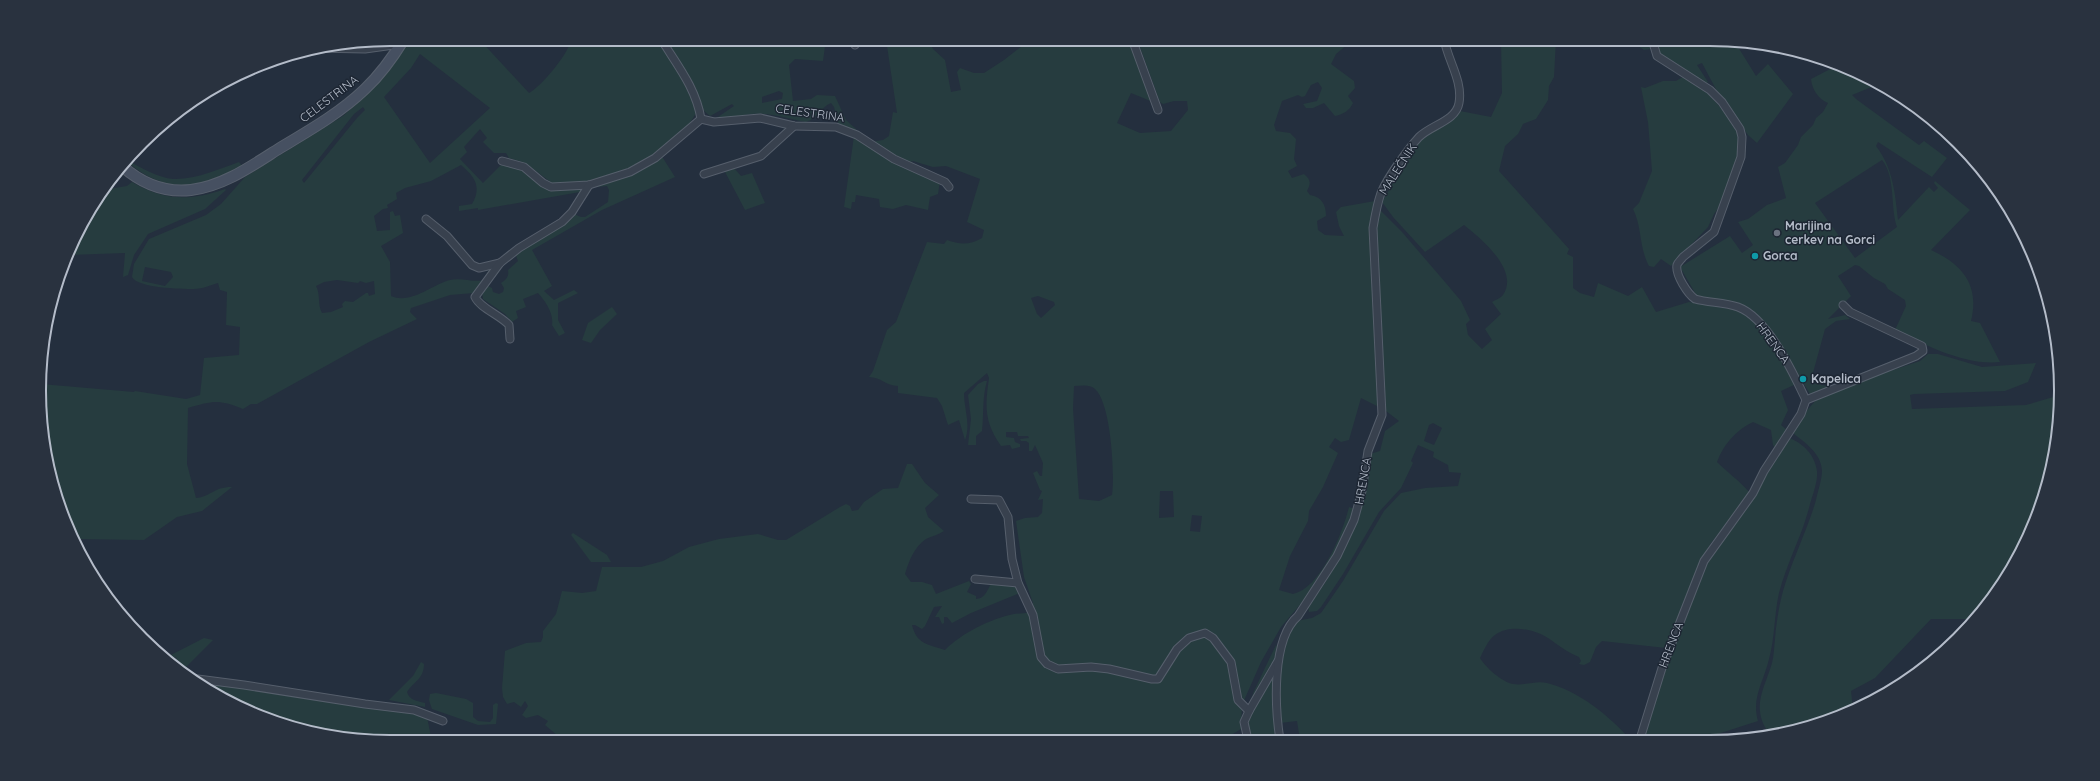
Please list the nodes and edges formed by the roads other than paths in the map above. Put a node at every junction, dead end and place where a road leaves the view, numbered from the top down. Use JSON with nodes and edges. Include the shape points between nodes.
{"nodes":[{"id":1,"x":399,"y":46,"type":"edge"},
{"id":2,"x":665,"y":46,"type":"edge"},
{"id":3,"x":1135,"y":46,"type":"edge"},
{"id":4,"x":1445,"y":46,"type":"edge"},
{"id":5,"x":1654,"y":46,"type":"edge"},
{"id":6,"x":374,"y":47,"type":"edge"},
{"id":7,"x":349,"y":49,"type":"edge"},
{"id":8,"x":1158,"y":110,"type":"dead end"},
{"id":9,"x":701,"y":119,"type":"junction"},
{"id":10,"x":794,"y":126,"type":"junction"},
{"id":11,"x":502,"y":161,"type":"dead end"},
{"id":12,"x":126,"y":169,"type":"edge"},
{"id":13,"x":704,"y":174,"type":"dead end"},
{"id":14,"x":589,"y":185,"type":"junction"},
{"id":15,"x":949,"y":187,"type":"dead end"},
{"id":16,"x":1377,"y":204,"type":"joint"},
{"id":17,"x":426,"y":220,"type":"dead end"},
{"id":18,"x":500,"y":263,"type":"junction"},
{"id":19,"x":1843,"y":306,"type":"dead end"},
{"id":20,"x":510,"y":339,"type":"dead end"},
{"id":21,"x":1806,"y":400,"type":"junction"},
{"id":22,"x":970,"y":499,"type":"dead end"},
{"id":23,"x":975,"y":579,"type":"dead end"},
{"id":24,"x":1018,"y":583,"type":"junction"},
{"id":25,"x":1279,"y":659,"type":"junction"},
{"id":26,"x":203,"y":680,"type":"edge"},
{"id":27,"x":1248,"y":710,"type":"junction"},
{"id":28,"x":443,"y":721,"type":"dead end"},
{"id":29,"x":1247,"y":735,"type":"edge"},
{"id":30,"x":1279,"y":735,"type":"edge"},
{"id":31,"x":1641,"y":735,"type":"edge"}],
"edges":[{"from":1,"to":12,"type":"street","name":"CELESTRINA","via":[[378,75],[350,102],[318,125],[218,183],[190,191],[157,187],[137,178]]},
{"from":2,"to":9,"type":"street","via":[[691,86],[699,105]]},
{"from":3,"to":8,"type":"street"},
{"from":4,"to":16,"type":"street","name":"MALEČNIK","via":[[1460,88],[1458,108],[1454,114],[1432,126],[1419,137],[1382,191]]},
{"from":5,"to":21,"type":"street","name":"HRENCA","via":[[1657,56],[1710,90],[1722,102],[1740,129],[1743,141],[1741,157],[1714,232],[1678,262],[1677,270],[1690,295],[1695,299],[1737,307],[1755,319],[1784,357]]},
{"from":6,"to":7,"type":"street","name":"CELESTRINA"},
{"from":9,"to":10,"type":"street","name":"CELESTRINA","via":[[714,122],[760,118]]},
{"from":9,"to":14,"type":"street","via":[[655,158],[630,172]]},
{"from":10,"to":13,"type":"street","via":[[761,156]]},
{"from":10,"to":15,"type":"street","name":"CELESTRINA","via":[[836,127],[857,135],[894,158],[945,182]]},
{"from":11,"to":14,"type":"street","via":[[524,167],[551,187]]},
{"from":14,"to":18,"type":"street","via":[[572,212],[562,222],[519,248]]},
{"from":16,"to":25,"type":"street","name":"HRENCA","via":[[1373,228],[1382,415],[1368,451],[1362,491],[1354,520],[1337,556],[1298,616],[1290,622],[1284,634]]},
{"from":17,"to":18,"type":"street","via":[[447,236],[472,265],[479,268]]},
{"from":18,"to":20,"type":"street","via":[[475,298],[478,303],[502,317],[509,325]]},
{"from":19,"to":21,"type":"street","via":[[1850,312],[1922,346],[1923,351]]},
{"from":21,"to":31,"type":"street","name":"HRENCA","via":[[1801,414],[1753,493],[1704,561],[1662,668]]},
{"from":22,"to":24,"type":"street","via":[[999,500],[1008,517],[1012,558]]},
{"from":23,"to":24,"type":"street"},
{"from":24,"to":27,"type":"street","via":[[1033,615],[1041,657],[1047,664],[1058,669],[1091,667],[1152,680],[1158,679],[1177,649],[1189,638],[1204,633],[1213,638],[1231,662],[1238,700]]},
{"from":25,"to":27,"type":"street"},
{"from":25,"to":30,"type":"street","name":"HRENCA","via":[[1277,719]]},
{"from":26,"to":28,"type":"street","via":[[414,710]]},
{"from":27,"to":29,"type":"street","via":[[1244,722]]}]}
